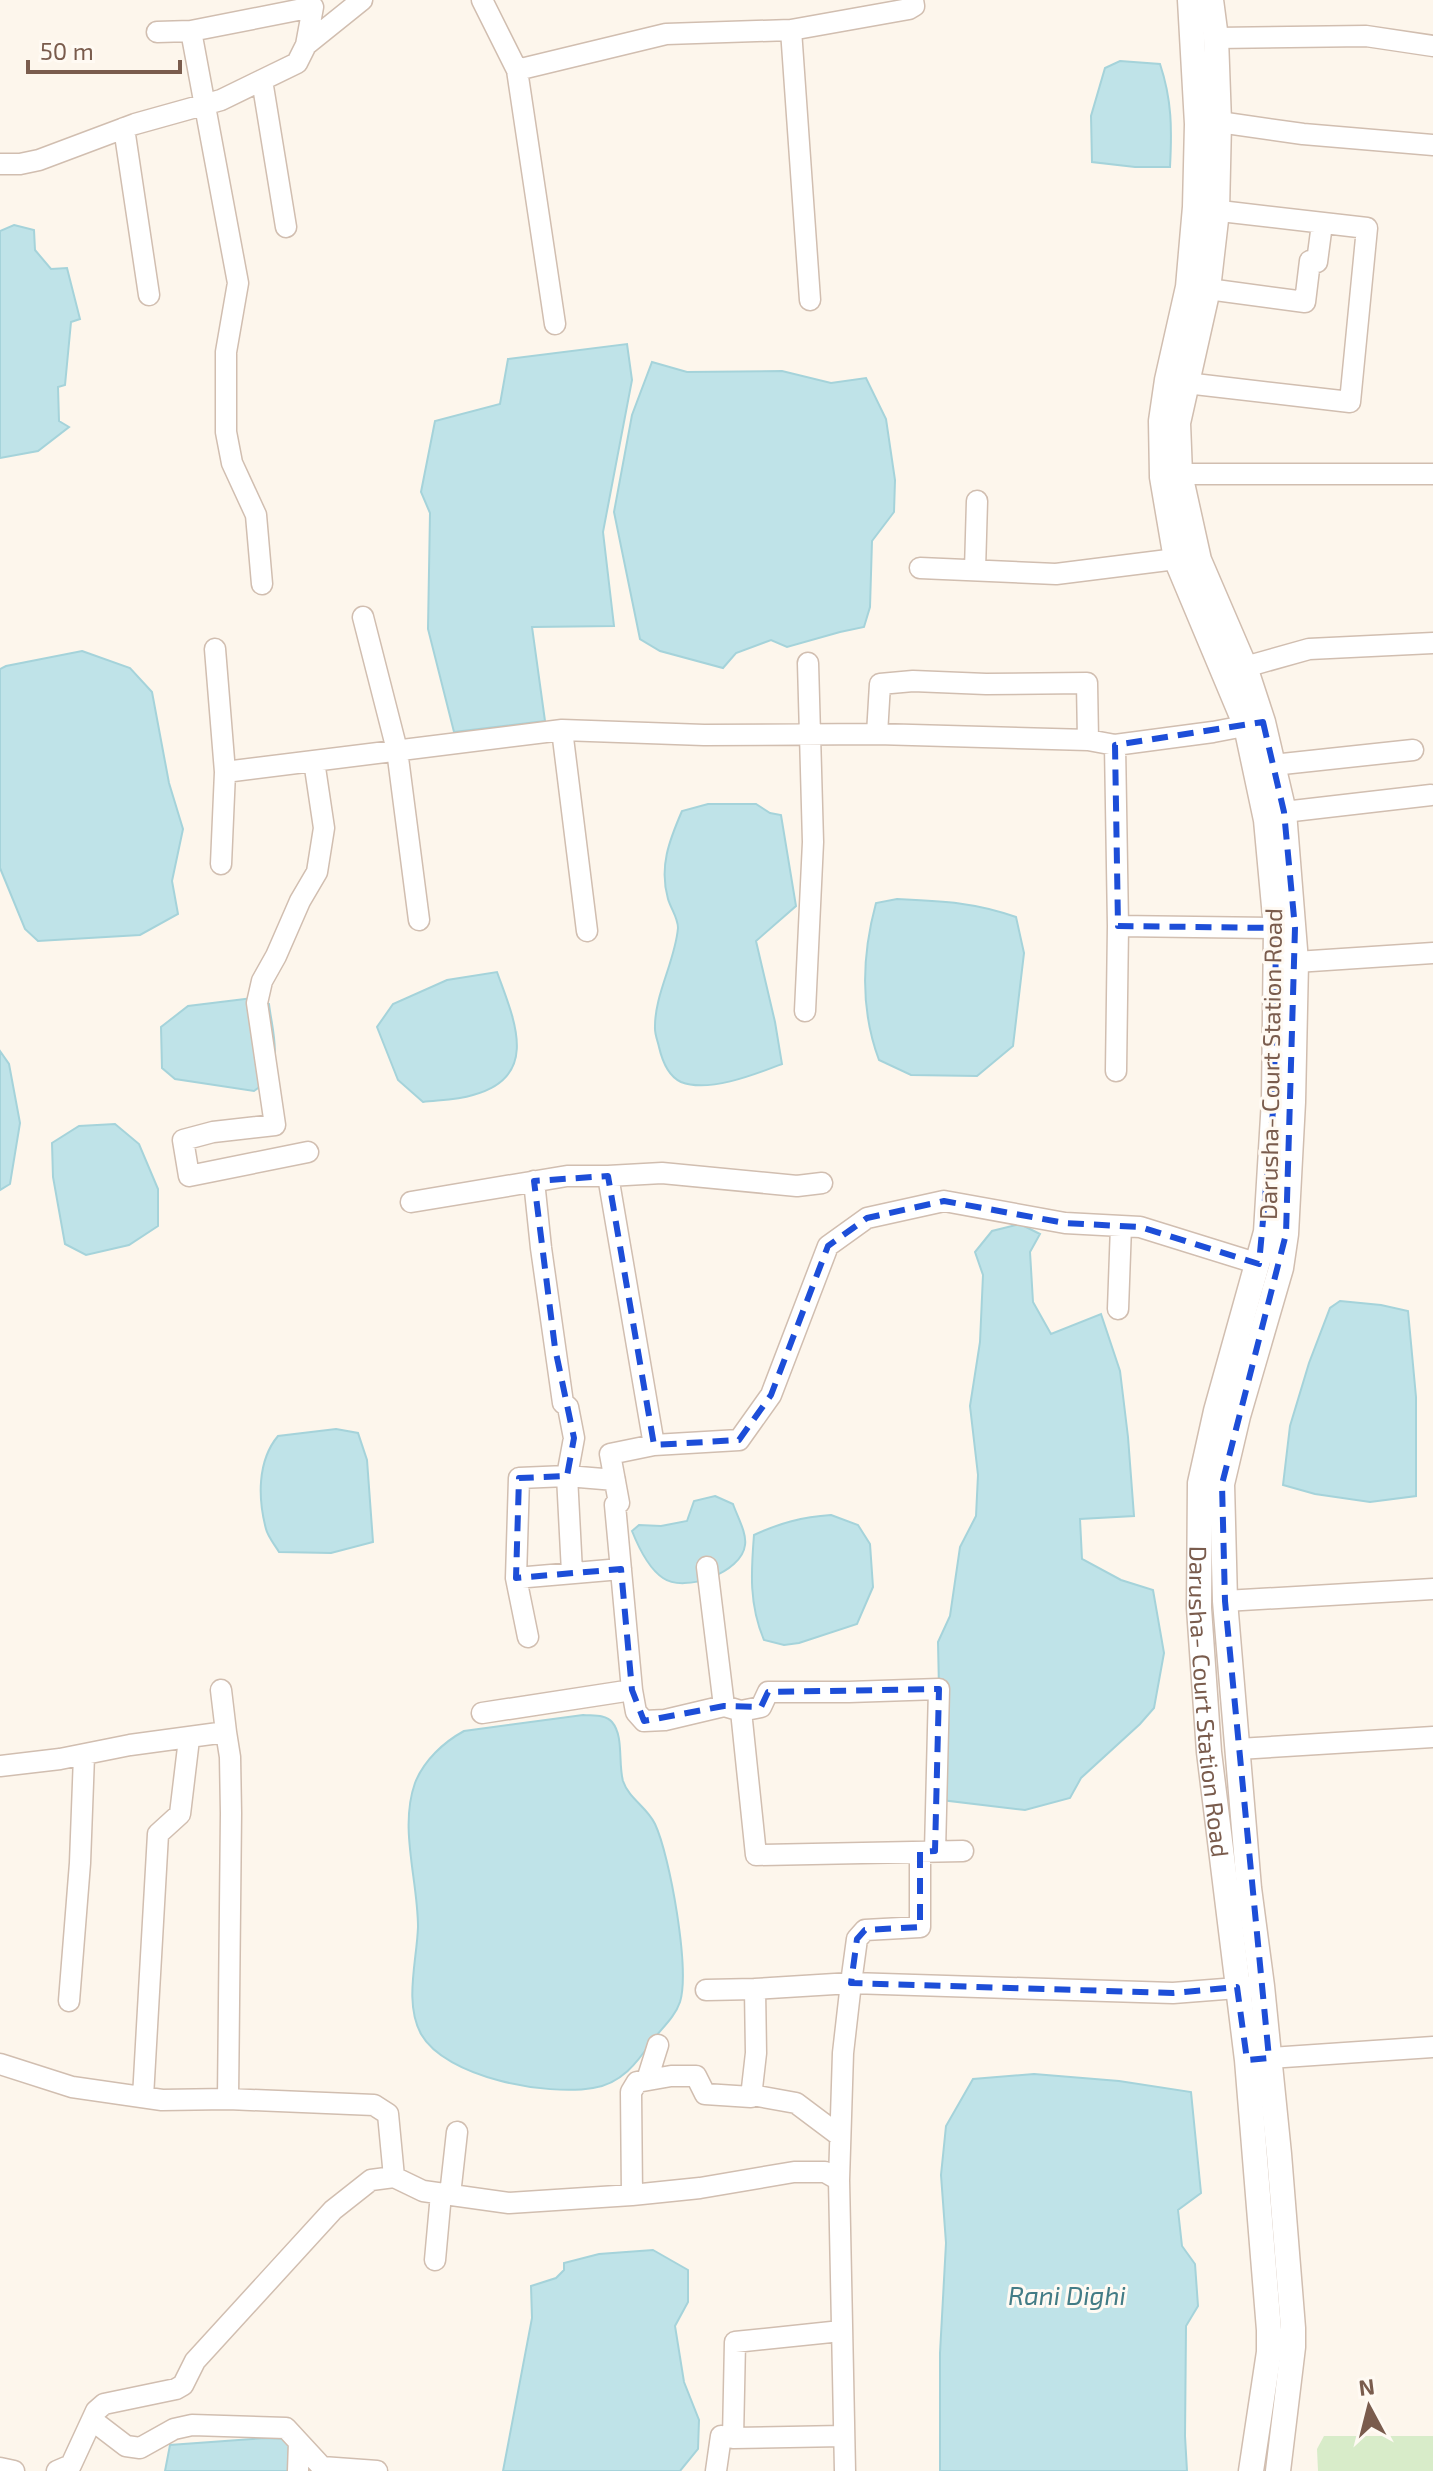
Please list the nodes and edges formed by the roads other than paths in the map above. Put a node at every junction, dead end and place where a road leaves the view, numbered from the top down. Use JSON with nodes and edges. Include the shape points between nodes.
{"nodes":[{"id":1,"x":362,"y":0,"type":"edge"},
{"id":2,"x":482,"y":0,"type":"edge"},
{"id":3,"x":913,"y":0,"type":"edge"},
{"id":4,"x":1190,"y":0,"type":"edge"},
{"id":5,"x":1211,"y":0,"type":"edge"},
{"id":6,"x":791,"y":30,"type":"junction"},
{"id":7,"x":191,"y":31,"type":"junction"},
{"id":8,"x":157,"y":32,"type":"dead end"},
{"id":9,"x":1216,"y":38,"type":"junction"},
{"id":10,"x":306,"y":45,"type":"junction"},
{"id":11,"x":1433,"y":46,"type":"edge"},
{"id":12,"x":517,"y":70,"type":"junction"},
{"id":13,"x":262,"y":80,"type":"junction"},
{"id":14,"x":204,"y":105,"type":"junction"},
{"id":15,"x":1219,"y":122,"type":"junction"},
{"id":16,"x":124,"y":128,"type":"junction"},
{"id":17,"x":1433,"y":145,"type":"edge"},
{"id":18,"x":0,"y":164,"type":"edge"},
{"id":19,"x":1206,"y":209,"type":"junction"},
{"id":20,"x":1322,"y":224,"type":"junction"},
{"id":21,"x":286,"y":227,"type":"dead end"},
{"id":22,"x":1208,"y":289,"type":"junction"},
{"id":23,"x":149,"y":295,"type":"dead end"},
{"id":24,"x":810,"y":300,"type":"dead end"},
{"id":25,"x":555,"y":324,"type":"dead end"},
{"id":26,"x":1186,"y":383,"type":"junction"},
{"id":27,"x":1180,"y":474,"type":"junction"},
{"id":28,"x":1433,"y":474,"type":"edge"},
{"id":29,"x":977,"y":501,"type":"dead end"},
{"id":30,"x":1176,"y":559,"type":"junction"},
{"id":31,"x":920,"y":568,"type":"dead end"},
{"id":32,"x":975,"y":570,"type":"junction"},
{"id":33,"x":262,"y":584,"type":"dead end"},
{"id":34,"x":363,"y":617,"type":"dead end"},
{"id":35,"x":1433,"y":643,"type":"edge"},
{"id":36,"x":215,"y":649,"type":"dead end"},
{"id":37,"x":808,"y":663,"type":"dead end"},
{"id":38,"x":1235,"y":672,"type":"junction"},
{"id":39,"x":1255,"y":724,"type":"junction"},
{"id":40,"x":562,"y":730,"type":"junction"},
{"id":41,"x":811,"y":734,"type":"junction"},
{"id":42,"x":877,"y":734,"type":"junction"},
{"id":43,"x":1088,"y":740,"type":"junction"},
{"id":44,"x":1115,"y":745,"type":"junction"},
{"id":45,"x":397,"y":750,"type":"junction"},
{"id":46,"x":1413,"y":750,"type":"dead end"},
{"id":47,"x":314,"y":761,"type":"junction"},
{"id":48,"x":1273,"y":765,"type":"junction"},
{"id":49,"x":225,"y":772,"type":"junction"},
{"id":50,"x":1431,"y":795,"type":"edge"},
{"id":51,"x":1284,"y":812,"type":"junction"},
{"id":52,"x":221,"y":864,"type":"dead end"},
{"id":53,"x":419,"y":920,"type":"dead end"},
{"id":54,"x":1118,"y":926,"type":"junction"},
{"id":55,"x":1276,"y":928,"type":"junction"},
{"id":56,"x":587,"y":931,"type":"dead end"},
{"id":57,"x":1433,"y":953,"type":"edge"},
{"id":58,"x":1296,"y":962,"type":"junction"},
{"id":59,"x":805,"y":1011,"type":"dead end"},
{"id":60,"x":1116,"y":1071,"type":"dead end"},
{"id":61,"x":308,"y":1152,"type":"dead end"},
{"id":62,"x":608,"y":1176,"type":"junction"},
{"id":63,"x":534,"y":1181,"type":"junction"},
{"id":64,"x":822,"y":1183,"type":"dead end"},
{"id":65,"x":411,"y":1202,"type":"dead end"},
{"id":66,"x":1121,"y":1226,"type":"junction"},
{"id":67,"x":1259,"y":1264,"type":"junction"},
{"id":68,"x":1118,"y":1309,"type":"dead end"},
{"id":69,"x":654,"y":1445,"type":"junction"},
{"id":70,"x":567,"y":1476,"type":"junction"},
{"id":71,"x":615,"y":1480,"type":"junction"},
{"id":72,"x":707,"y":1567,"type":"dead end"},
{"id":73,"x":621,"y":1569,"type":"junction"},
{"id":74,"x":572,"y":1572,"type":"junction"},
{"id":75,"x":516,"y":1578,"type":"junction"},
{"id":76,"x":1433,"y":1589,"type":"edge"},
{"id":77,"x":1225,"y":1601,"type":"junction"},
{"id":78,"x":528,"y":1637,"type":"dead end"},
{"id":79,"x":221,"y":1690,"type":"dead end"},
{"id":80,"x":632,"y":1690,"type":"junction"},
{"id":81,"x":732,"y":1708,"type":"junction"},
{"id":82,"x":482,"y":1713,"type":"dead end"},
{"id":83,"x":226,"y":1732,"type":"junction"},
{"id":84,"x":1433,"y":1737,"type":"edge"},
{"id":85,"x":189,"y":1739,"type":"junction"},
{"id":86,"x":1238,"y":1749,"type":"junction"},
{"id":87,"x":84,"y":1756,"type":"junction"},
{"id":88,"x":0,"y":1766,"type":"edge"},
{"id":89,"x":927,"y":1851,"type":"junction"},
{"id":90,"x":963,"y":1851,"type":"dead end"},
{"id":91,"x":851,"y":1983,"type":"junction"},
{"id":92,"x":1262,"y":1986,"type":"junction"},
{"id":93,"x":1237,"y":1987,"type":"junction"},
{"id":94,"x":755,"y":1989,"type":"junction"},
{"id":95,"x":706,"y":1990,"type":"dead end"},
{"id":96,"x":69,"y":2001,"type":"dead end"},
{"id":97,"x":658,"y":2045,"type":"dead end"},
{"id":98,"x":1433,"y":2047,"type":"edge"},
{"id":99,"x":1258,"y":2059,"type":"junction"},
{"id":100,"x":0,"y":2064,"type":"edge"},
{"id":101,"x":647,"y":2080,"type":"junction"},
{"id":102,"x":752,"y":2095,"type":"junction"},
{"id":103,"x":143,"y":2097,"type":"junction"},
{"id":104,"x":228,"y":2099,"type":"junction"},
{"id":105,"x":457,"y":2132,"type":"dead end"},
{"id":106,"x":840,"y":2136,"type":"junction"},
{"id":107,"x":394,"y":2177,"type":"junction"},
{"id":108,"x":839,"y":2180,"type":"junction"},
{"id":109,"x":445,"y":2194,"type":"junction"},
{"id":110,"x":632,"y":2195,"type":"junction"},
{"id":111,"x":435,"y":2260,"type":"dead end"},
{"id":112,"x":841,"y":2331,"type":"junction"},
{"id":113,"x":92,"y":2420,"type":"junction"},
{"id":114,"x":843,"y":2436,"type":"junction"},
{"id":115,"x":733,"y":2438,"type":"junction"},
{"id":116,"x":299,"y":2442,"type":"junction"},
{"id":117,"x":0,"y":2468,"type":"edge"},
{"id":118,"x":14,"y":2471,"type":"edge"},
{"id":119,"x":57,"y":2471,"type":"edge"},
{"id":120,"x":298,"y":2471,"type":"edge"},
{"id":121,"x":377,"y":2471,"type":"edge"},
{"id":122,"x":716,"y":2471,"type":"edge"},
{"id":123,"x":845,"y":2471,"type":"edge"},
{"id":124,"x":1251,"y":2471,"type":"edge"},
{"id":125,"x":1278,"y":2471,"type":"edge"}],
"edges":[{"from":1,"to":10,"type":"street"},
{"from":2,"to":12,"type":"street"},
{"from":3,"to":6,"type":"street","via":[[909,9]]},
{"from":4,"to":19,"type":"street","name":"Darusha- Court Station Road"},
{"from":5,"to":9,"type":"street","name":"Darusha- Court Station Road"},
{"from":6,"to":12,"type":"street","via":[[666,34]]},
{"from":6,"to":24,"type":"street"},
{"from":7,"to":8,"type":"street"},
{"from":7,"to":10,"type":"street","via":[[313,7]]},
{"from":7,"to":14,"type":"street"},
{"from":9,"to":11,"type":"street","via":[[1366,36]]},
{"from":9,"to":15,"type":"street","name":"Darusha- Court Station Road"},
{"from":10,"to":13,"type":"street","via":[[297,63]]},
{"from":12,"to":25,"type":"street"},
{"from":13,"to":14,"type":"street"},
{"from":13,"to":21,"type":"street"},
{"from":14,"to":16,"type":"street"},
{"from":14,"to":33,"type":"street","via":[[238,283],[226,352],[226,432],[232,463],[256,515]]},
{"from":15,"to":17,"type":"street"},
{"from":15,"to":19,"type":"street","name":"Darusha- Court Station Road"},
{"from":16,"to":18,"type":"street","via":[[39,160]]},
{"from":16,"to":23,"type":"street"},
{"from":19,"to":20,"type":"street"},
{"from":19,"to":22,"type":"street","name":"Darusha- Court Station Road"},
{"from":19,"to":30,"type":"street","name":"Darusha- Court Station Road","via":[[1161,421],[1162,477]]},
{"from":20,"to":22,"type":"street","via":[[1305,302]]},
{"from":20,"to":26,"type":"street","via":[[1367,228],[1350,402]]},
{"from":22,"to":26,"type":"street","name":"Darusha- Court Station Road"},
{"from":26,"to":27,"type":"street","name":"Darusha- Court Station Road","via":[[1178,423]]},
{"from":27,"to":28,"type":"street"},
{"from":27,"to":38,"type":"street","name":"Darusha- Court Station Road","via":[[1199,560]]},
{"from":29,"to":32,"type":"street"},
{"from":30,"to":32,"type":"street","via":[[1056,574]]},
{"from":30,"to":38,"type":"street","name":"Darusha- Court Station Road"},
{"from":31,"to":32,"type":"street"},
{"from":34,"to":45,"type":"street"},
{"from":35,"to":38,"type":"street","via":[[1309,649]]},
{"from":36,"to":49,"type":"street"},
{"from":37,"to":41,"type":"street"},
{"from":38,"to":39,"type":"street","name":"Darusha- Court Station Road"},
{"from":39,"to":44,"type":"street"},
{"from":39,"to":48,"type":"street","name":"Darusha- Court Station Road"},
{"from":39,"to":55,"type":"street","name":"Darusha- Court Station Road"},
{"from":40,"to":41,"type":"street"},
{"from":40,"to":45,"type":"street"},
{"from":40,"to":56,"type":"street"},
{"from":41,"to":42,"type":"street"},
{"from":41,"to":59,"type":"street","via":[[813,842]]},
{"from":42,"to":43,"type":"street"},
{"from":42,"to":43,"type":"street","via":[[880,684],[1087,683]]},
{"from":43,"to":44,"type":"street"},
{"from":44,"to":54,"type":"street"},
{"from":45,"to":47,"type":"street"},
{"from":45,"to":53,"type":"street"},
{"from":46,"to":48,"type":"street"},
{"from":47,"to":49,"type":"street"},
{"from":47,"to":61,"type":"street","via":[[324,828],[317,872],[262,981],[257,1003],[275,1125],[183,1140],[189,1176]]},
{"from":48,"to":51,"type":"street","name":"Darusha- Court Station Road"},
{"from":49,"to":52,"type":"street"},
{"from":50,"to":51,"type":"street"},
{"from":51,"to":58,"type":"street","name":"Darusha- Court Station Road"},
{"from":54,"to":55,"type":"street"},
{"from":54,"to":60,"type":"street"},
{"from":55,"to":67,"type":"street","name":"Darusha- Court Station Road","via":[[1274,1100],[1266,1232]]},
{"from":57,"to":58,"type":"street"},
{"from":58,"to":77,"type":"street","name":"Darusha- Court Station Road","via":[[1286,1234],[1222,1484]]},
{"from":62,"to":63,"type":"street"},
{"from":62,"to":64,"type":"street","via":[[662,1173],[797,1186]]},
{"from":62,"to":69,"type":"street"},
{"from":63,"to":65,"type":"street"},
{"from":63,"to":70,"type":"street","via":[[563,1403],[574,1438]]},
{"from":66,"to":67,"type":"street","via":[[1140,1227]]},
{"from":66,"to":68,"type":"street"},
{"from":66,"to":69,"type":"street","via":[[1065,1223],[944,1201],[867,1218],[828,1246],[771,1395],[739,1440]]},
{"from":67,"to":93,"type":"street","name":"Darusha- Court Station Road","via":[[1200,1483],[1199,1608],[1209,1752]]},
{"from":69,"to":71,"type":"street","via":[[610,1454]]},
{"from":70,"to":71,"type":"street"},
{"from":70,"to":74,"type":"street"},
{"from":70,"to":75,"type":"street","via":[[519,1478]]},
{"from":71,"to":73,"type":"street"},
{"from":72,"to":81,"type":"street"},
{"from":73,"to":74,"type":"street"},
{"from":73,"to":80,"type":"street"},
{"from":74,"to":75,"type":"street"},
{"from":75,"to":78,"type":"street"},
{"from":76,"to":77,"type":"street"},
{"from":77,"to":86,"type":"street","name":"Darusha- Court Station Road"},
{"from":79,"to":83,"type":"street"},
{"from":80,"to":81,"type":"street","via":[[636,1712],[644,1721]]},
{"from":80,"to":82,"type":"street"},
{"from":81,"to":89,"type":"street","via":[[756,1855]]},
{"from":81,"to":89,"type":"street","via":[[761,1707],[768,1692],[939,1689]]},
{"from":83,"to":85,"type":"street"},
{"from":83,"to":104,"type":"street","via":[[231,1813]]},
{"from":84,"to":86,"type":"street"},
{"from":85,"to":87,"type":"street"},
{"from":85,"to":103,"type":"street","via":[[180,1814],[158,1834]]},
{"from":86,"to":92,"type":"street","name":"Darusha- Court Station Road"},
{"from":87,"to":88,"type":"street"},
{"from":87,"to":96,"type":"street"},
{"from":89,"to":90,"type":"street"},
{"from":89,"to":91,"type":"street","via":[[920,1927],[865,1930],[857,1939]]},
{"from":91,"to":93,"type":"street","via":[[1173,1993]]},
{"from":91,"to":94,"type":"street"},
{"from":91,"to":106,"type":"street"},
{"from":92,"to":93,"type":"street"},
{"from":92,"to":99,"type":"street","name":"Darusha- Court Station Road"},
{"from":93,"to":99,"type":"street","name":"Darusha- Court Station Road"},
{"from":94,"to":95,"type":"street"},
{"from":94,"to":102,"type":"street"},
{"from":97,"to":101,"type":"street"},
{"from":98,"to":99,"type":"street"},
{"from":99,"to":124,"type":"street","name":"Darusha- Court Station Road","via":[[1269,2352]]},
{"from":99,"to":125,"type":"street","name":"Darusha- Court Station Road","via":[[1279,2154],[1293,2347]]},
{"from":100,"to":103,"type":"street","via":[[72,2087]]},
{"from":101,"to":102,"type":"street","via":[[696,2076],[705,2094]]},
{"from":101,"to":110,"type":"street","via":[[637,2082],[631,2092]]},
{"from":102,"to":106,"type":"street","via":[[796,2103]]},
{"from":103,"to":104,"type":"street"},
{"from":104,"to":107,"type":"street","via":[[374,2105],[388,2114]]},
{"from":105,"to":109,"type":"street"},
{"from":106,"to":108,"type":"street"},
{"from":107,"to":109,"type":"street","via":[[423,2191]]},
{"from":107,"to":113,"type":"street","via":[[371,2180],[333,2210],[195,2361],[183,2385],[104,2404]]},
{"from":108,"to":110,"type":"street","via":[[825,2172],[794,2172]]},
{"from":108,"to":112,"type":"street"},
{"from":109,"to":110,"type":"street","via":[[509,2203]]},
{"from":109,"to":111,"type":"street"},
{"from":112,"to":114,"type":"street"},
{"from":112,"to":115,"type":"street","via":[[735,2342]]},
{"from":113,"to":116,"type":"street","via":[[126,2446],[140,2448],[192,2425],[286,2428]]},
{"from":113,"to":119,"type":"street","via":[[71,2465]]},
{"from":114,"to":115,"type":"street"},
{"from":114,"to":123,"type":"street"},
{"from":115,"to":122,"type":"street","via":[[721,2436]]},
{"from":116,"to":120,"type":"street"},
{"from":116,"to":121,"type":"street","via":[[322,2467]]},
{"from":117,"to":118,"type":"street"}]}
